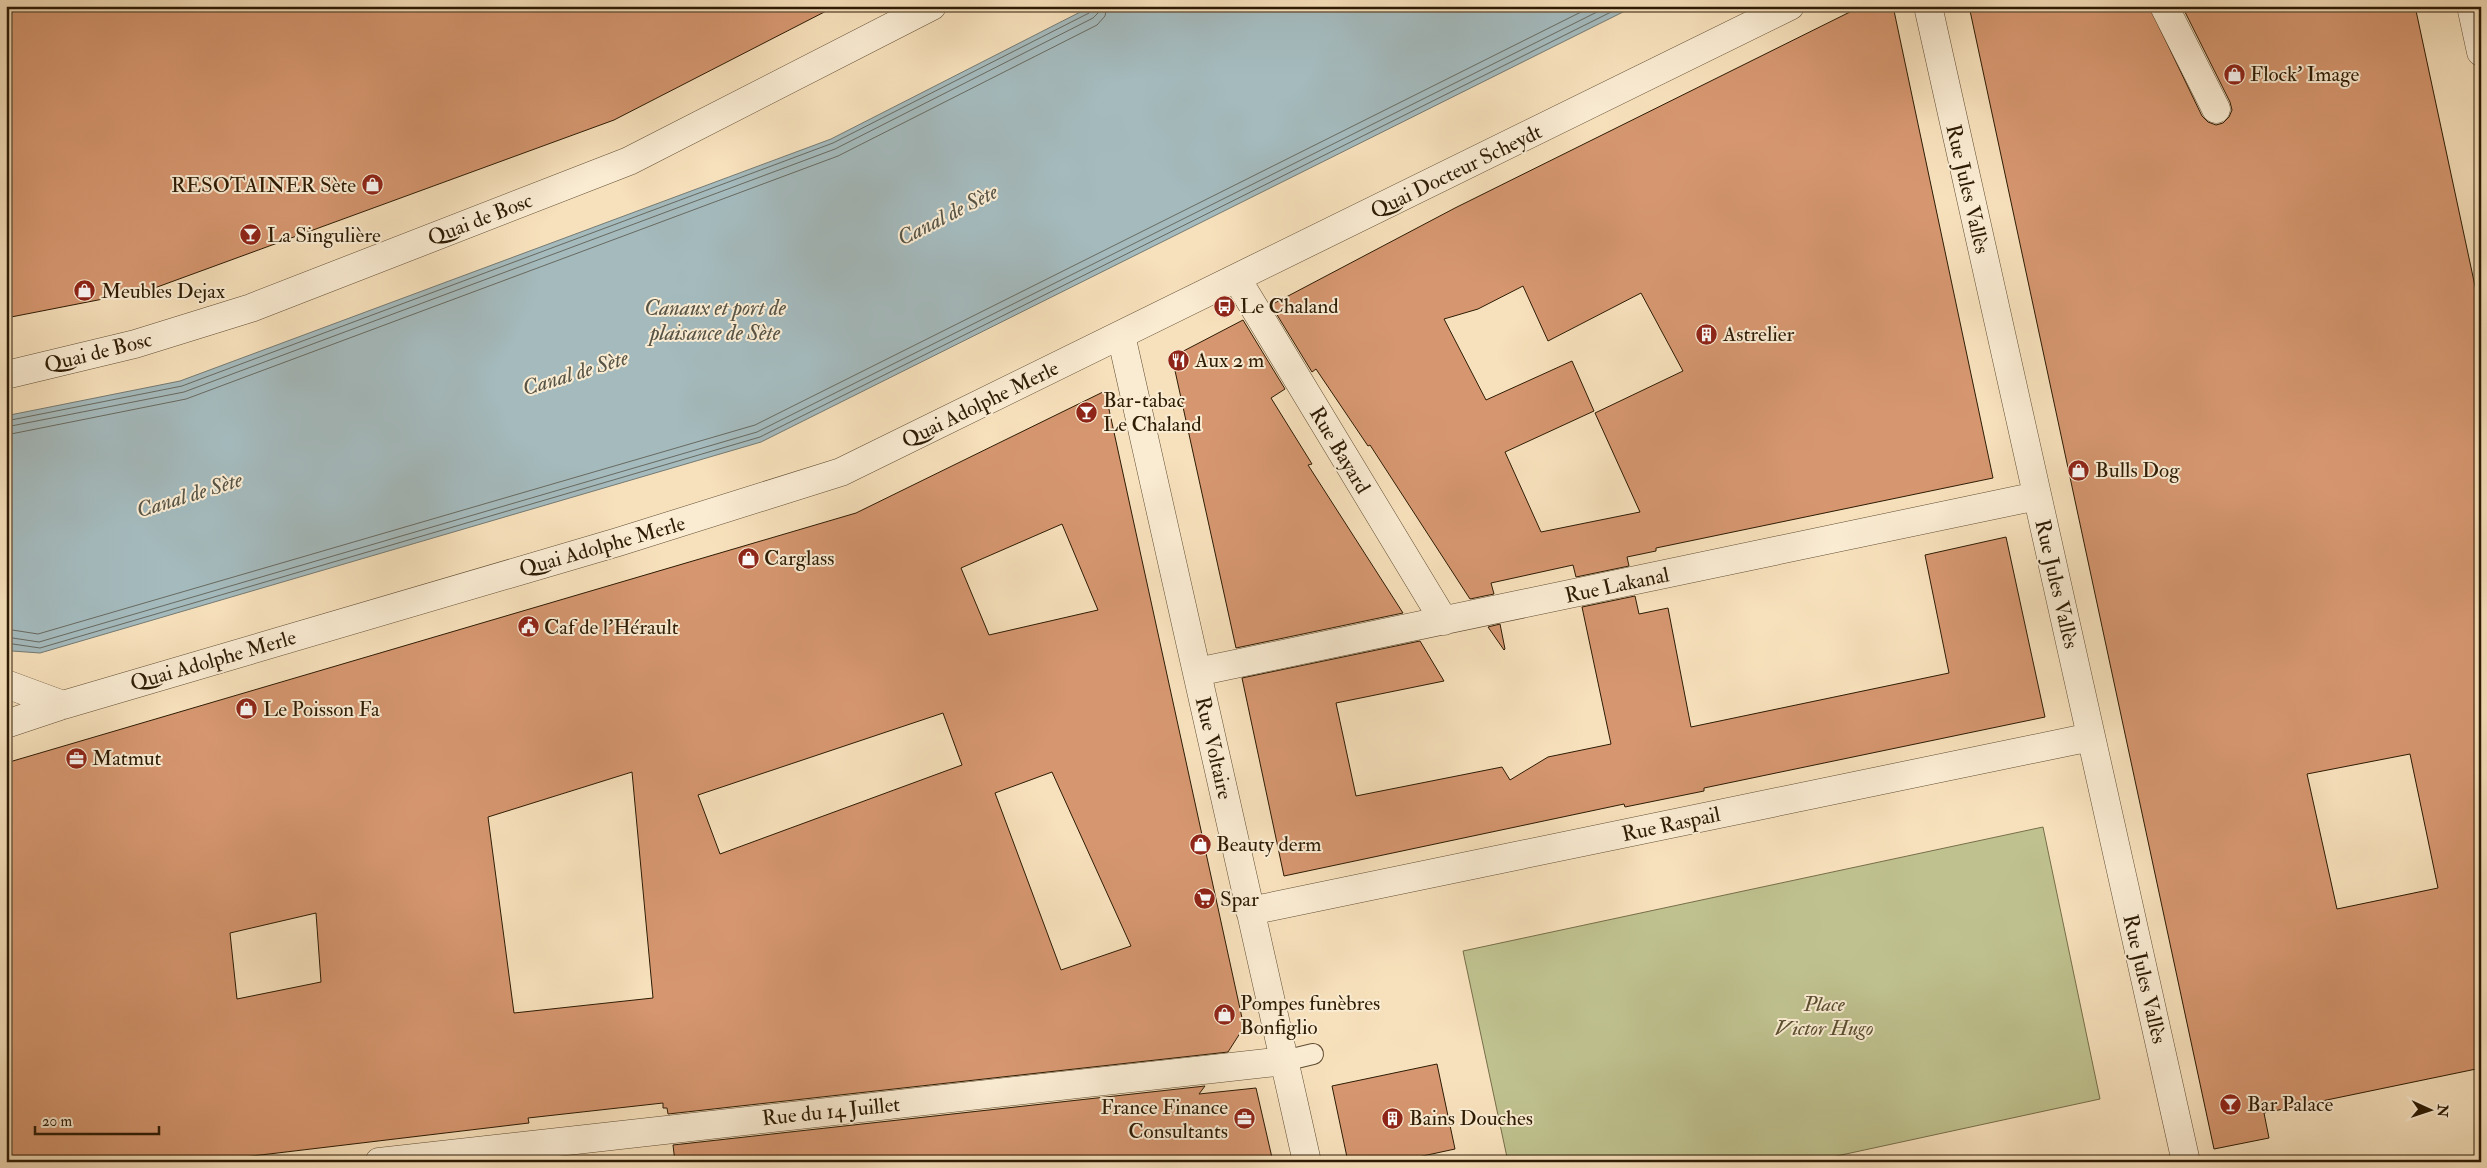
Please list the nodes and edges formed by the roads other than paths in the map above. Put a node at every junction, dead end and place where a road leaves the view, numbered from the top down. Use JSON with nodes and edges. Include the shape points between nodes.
{"nodes":[{"id":1,"x":932,"y":6,"type":"edge"},
{"id":2,"x":1790,"y":6,"type":"edge"},
{"id":3,"x":1928,"y":6,"type":"edge"},
{"id":4,"x":2164,"y":6,"type":"edge"},
{"id":5,"x":2471,"y":6,"type":"edge"},
{"id":6,"x":1769,"y":14,"type":"edge"},
{"id":7,"x":2481,"y":52,"type":"edge"},
{"id":8,"x":2216,"y":109,"type":"dead end"},
{"id":9,"x":1237,"y":279,"type":"junction"},
{"id":10,"x":1121,"y":335,"type":"junction"},
{"id":11,"x":6,"y":375,"type":"edge"},
{"id":12,"x":2037,"y":496,"type":"junction"},
{"id":13,"x":1444,"y":621,"type":"junction"},
{"id":14,"x":1197,"y":672,"type":"junction"},
{"id":15,"x":6,"y":684,"type":"edge"},
{"id":16,"x":62,"y":704,"type":"junction"},
{"id":17,"x":6,"y":724,"type":"edge"},
{"id":18,"x":2091,"y":738,"type":"junction"},
{"id":19,"x":1250,"y":910,"type":"junction"},
{"id":20,"x":1313,"y":1054,"type":"dead end"},
{"id":21,"x":1284,"y":1060,"type":"junction"},
{"id":22,"x":378,"y":1162,"type":"edge"},
{"id":23,"x":1307,"y":1162,"type":"edge"},
{"id":24,"x":2186,"y":1162,"type":"edge"}],
"edges":[{"from":1,"to":11,"type":"street","name":"Quai de Bosc","via":[[629,161],[252,308],[135,344]]},
{"from":2,"to":6,"type":"street","name":"Quai Docteur Scheydt"},
{"from":3,"to":12,"type":"street","name":"Rue Jules Vallès"},
{"from":4,"to":8,"type":"street"},
{"from":5,"to":7,"type":"street"},
{"from":6,"to":9,"type":"street","name":"Quai Docteur Scheydt"},
{"from":9,"to":10,"type":"street","name":"Quai Docteur Scheydt"},
{"from":9,"to":13,"type":"street","name":"Rue Bayard"},
{"from":10,"to":14,"type":"street","name":"Rue Voltaire"},
{"from":10,"to":16,"type":"street","name":"Quai Adolphe Merle","via":[[841,472],[636,536]]},
{"from":12,"to":13,"type":"street","name":"Rue Lakanal"},
{"from":12,"to":18,"type":"street","name":"Rue Jules Vallès"},
{"from":13,"to":14,"type":"street","name":"Rue Lakanal"},
{"from":14,"to":19,"type":"street","name":"Rue Voltaire"},
{"from":15,"to":16,"type":"street"},
{"from":16,"to":17,"type":"street","name":"Quai Adolphe Merle"},
{"from":18,"to":19,"type":"street","name":"Rue Raspail"},
{"from":18,"to":24,"type":"street","name":"Rue Jules Vallès"},
{"from":19,"to":21,"type":"street","name":"Rue Voltaire"},
{"from":20,"to":21,"type":"lane"},
{"from":21,"to":22,"type":"street","name":"Rue du 14 Juillet"},
{"from":21,"to":23,"type":"street","name":"Rue Voltaire"}]}
